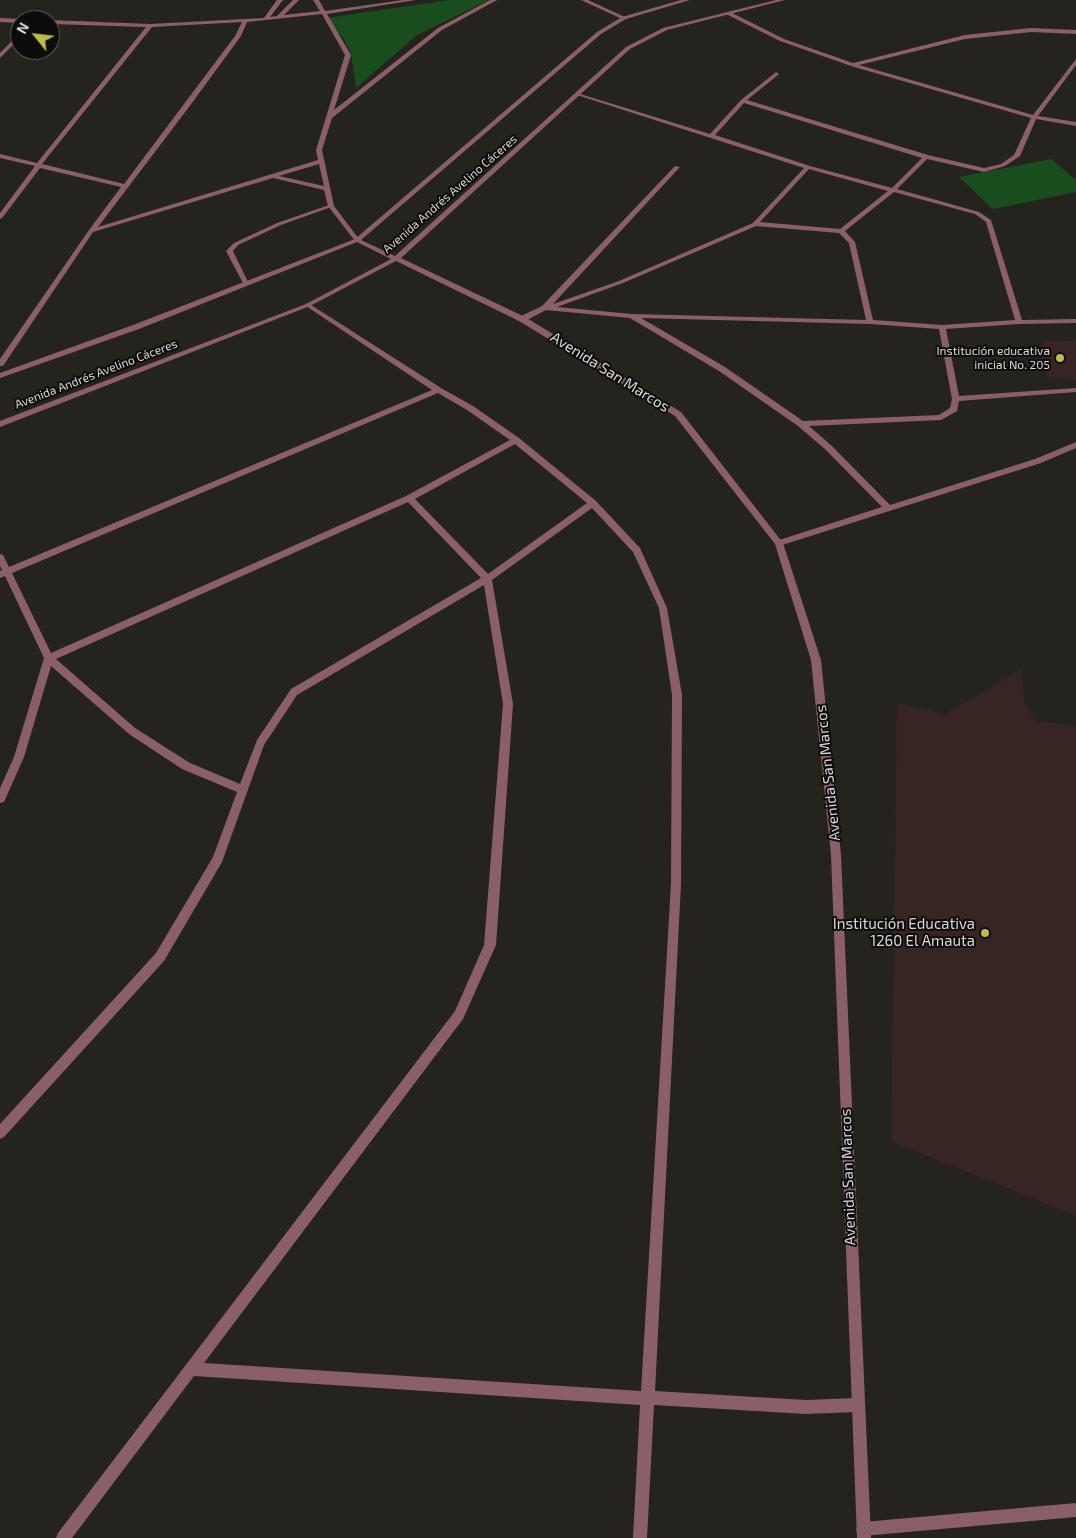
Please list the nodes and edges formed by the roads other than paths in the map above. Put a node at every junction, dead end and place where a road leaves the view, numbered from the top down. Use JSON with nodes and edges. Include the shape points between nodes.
{"nodes":[{"id":1,"x":280,"y":0,"type":"edge"},
{"id":2,"x":296,"y":0,"type":"edge"},
{"id":3,"x":316,"y":0,"type":"edge"},
{"id":4,"x":413,"y":0,"type":"edge"},
{"id":5,"x":494,"y":0,"type":"edge"},
{"id":6,"x":584,"y":0,"type":"edge"},
{"id":7,"x":688,"y":0,"type":"edge"},
{"id":8,"x":782,"y":0,"type":"edge"},
{"id":9,"x":324,"y":11,"type":"junction"},
{"id":10,"x":728,"y":13,"type":"junction"},
{"id":11,"x":279,"y":17,"type":"junction"},
{"id":12,"x":624,"y":18,"type":"junction"},
{"id":13,"x":246,"y":19,"type":"junction"},
{"id":14,"x":266,"y":19,"type":"junction"},
{"id":15,"x":60,"y":22,"type":"edge"},
{"id":16,"x":150,"y":26,"type":"junction"},
{"id":17,"x":1076,"y":32,"type":"edge"},
{"id":18,"x":10,"y":46,"type":"edge"},
{"id":19,"x":0,"y":56,"type":"edge"},
{"id":20,"x":1076,"y":61,"type":"edge"},
{"id":21,"x":853,"y":65,"type":"junction"},
{"id":22,"x":776,"y":74,"type":"dead end"},
{"id":23,"x":579,"y":94,"type":"junction"},
{"id":24,"x":743,"y":102,"type":"junction"},
{"id":25,"x":1034,"y":117,"type":"junction"},
{"id":26,"x":328,"y":118,"type":"junction"},
{"id":27,"x":1076,"y":124,"type":"edge"},
{"id":28,"x":710,"y":137,"type":"junction"},
{"id":29,"x":0,"y":156,"type":"edge"},
{"id":30,"x":926,"y":156,"type":"junction"},
{"id":31,"x":321,"y":161,"type":"junction"},
{"id":32,"x":38,"y":166,"type":"junction"},
{"id":33,"x":677,"y":167,"type":"dead end"},
{"id":34,"x":808,"y":167,"type":"junction"},
{"id":35,"x":272,"y":176,"type":"junction"},
{"id":36,"x":123,"y":186,"type":"junction"},
{"id":37,"x":327,"y":189,"type":"junction"},
{"id":38,"x":892,"y":190,"type":"junction"},
{"id":39,"x":331,"y":206,"type":"junction"},
{"id":40,"x":0,"y":217,"type":"edge"},
{"id":41,"x":755,"y":224,"type":"junction"},
{"id":42,"x":90,"y":231,"type":"junction"},
{"id":43,"x":840,"y":231,"type":"junction"},
{"id":44,"x":357,"y":240,"type":"junction"},
{"id":45,"x":397,"y":258,"type":"junction"},
{"id":46,"x":246,"y":284,"type":"junction"},
{"id":47,"x":308,"y":305,"type":"junction"},
{"id":48,"x":545,"y":308,"type":"junction"},
{"id":49,"x":632,"y":316,"type":"junction"},
{"id":50,"x":522,"y":319,"type":"junction"},
{"id":51,"x":870,"y":322,"type":"junction"},
{"id":52,"x":1019,"y":322,"type":"junction"},
{"id":53,"x":1076,"y":322,"type":"edge"},
{"id":54,"x":942,"y":327,"type":"junction"},
{"id":55,"x":0,"y":364,"type":"edge"},
{"id":56,"x":0,"y":376,"type":"edge"},
{"id":57,"x":438,"y":390,"type":"junction"},
{"id":58,"x":1076,"y":390,"type":"edge"},
{"id":59,"x":956,"y":398,"type":"junction"},
{"id":60,"x":0,"y":424,"type":"edge"},
{"id":61,"x":801,"y":424,"type":"junction"},
{"id":62,"x":516,"y":440,"type":"junction"},
{"id":63,"x":1076,"y":446,"type":"edge"},
{"id":64,"x":408,"y":498,"type":"junction"},
{"id":65,"x":593,"y":503,"type":"junction"},
{"id":66,"x":888,"y":508,"type":"junction"},
{"id":67,"x":779,"y":543,"type":"junction"},
{"id":68,"x":0,"y":557,"type":"edge"},
{"id":69,"x":3,"y":574,"type":"edge"},
{"id":70,"x":487,"y":579,"type":"junction"},
{"id":71,"x":49,"y":658,"type":"junction"},
{"id":72,"x":244,"y":790,"type":"junction"},
{"id":73,"x":0,"y":799,"type":"edge"},
{"id":74,"x":0,"y":1132,"type":"edge"},
{"id":75,"x":191,"y":1369,"type":"junction"},
{"id":76,"x":647,"y":1398,"type":"junction"},
{"id":77,"x":857,"y":1405,"type":"junction"},
{"id":78,"x":1076,"y":1510,"type":"edge"},
{"id":79,"x":864,"y":1534,"type":"edge"},
{"id":80,"x":63,"y":1538,"type":"edge"},
{"id":81,"x":640,"y":1538,"type":"edge"}],
"edges":[{"from":1,"to":14,"type":"street"},
{"from":2,"to":11,"type":"street"},
{"from":3,"to":9,"type":"street"},
{"from":4,"to":9,"type":"street","via":[[353,10]]},
{"from":5,"to":26,"type":"street","via":[[418,44]]},
{"from":6,"to":12,"type":"street"},
{"from":7,"to":12,"type":"street","name":"Avenida Andrés Avelino Cáceres"},
{"from":8,"to":10,"type":"street","name":"Avenida Andrés Avelino Cáceres"},
{"from":9,"to":11,"type":"street"},
{"from":9,"to":26,"type":"street","via":[[348,55]]},
{"from":10,"to":21,"type":"street","via":[[782,40]]},
{"from":10,"to":23,"type":"street","name":"Avenida Andrés Avelino Cáceres","via":[[665,29],[628,48]]},
{"from":11,"to":14,"type":"street"},
{"from":12,"to":44,"type":"street","name":"Avenida Andrés Avelino Cáceres","via":[[599,33]]},
{"from":13,"to":14,"type":"street"},
{"from":13,"to":16,"type":"street"},
{"from":13,"to":36,"type":"street","via":[[238,36],[187,106]]},
{"from":15,"to":16,"type":"street"},
{"from":16,"to":32,"type":"street"},
{"from":17,"to":21,"type":"street","via":[[1031,30],[965,37]]},
{"from":18,"to":19,"type":"street"},
{"from":20,"to":25,"type":"street"},
{"from":21,"to":25,"type":"street"},
{"from":22,"to":24,"type":"street"},
{"from":23,"to":28,"type":"street"},
{"from":23,"to":45,"type":"street","name":"Avenida Andrés Avelino Cáceres"},
{"from":24,"to":28,"type":"street"},
{"from":24,"to":30,"type":"street"},
{"from":25,"to":27,"type":"street"},
{"from":25,"to":30,"type":"street","via":[[1017,156],[1003,165],[984,170]]},
{"from":26,"to":31,"type":"street","via":[[319,150]]},
{"from":28,"to":34,"type":"street"},
{"from":29,"to":32,"type":"street"},
{"from":30,"to":38,"type":"street"},
{"from":31,"to":35,"type":"street"},
{"from":31,"to":37,"type":"street"},
{"from":32,"to":36,"type":"street"},
{"from":32,"to":40,"type":"street"},
{"from":33,"to":48,"type":"street"},
{"from":34,"to":38,"type":"street"},
{"from":34,"to":41,"type":"street"},
{"from":35,"to":37,"type":"street"},
{"from":35,"to":42,"type":"street"},
{"from":36,"to":42,"type":"street"},
{"from":37,"to":39,"type":"street"},
{"from":38,"to":43,"type":"street"},
{"from":38,"to":52,"type":"street","via":[[977,213],[989,221]]},
{"from":39,"to":44,"type":"street"},
{"from":39,"to":46,"type":"street","via":[[279,224],[236,244],[229,252]]},
{"from":41,"to":43,"type":"street"},
{"from":41,"to":48,"type":"street","via":[[621,282]]},
{"from":42,"to":55,"type":"street"},
{"from":43,"to":51,"type":"street","via":[[852,242]]},
{"from":44,"to":45,"type":"street","name":"Avenida San Marcos"},
{"from":44,"to":46,"type":"street","name":"Avenida Andrés Avelino Cáceres"},
{"from":45,"to":47,"type":"street","name":"Avenida Andrés Avelino Cáceres"},
{"from":45,"to":50,"type":"street","name":"Avenida San Marcos"},
{"from":46,"to":56,"type":"street","name":"Avenida Andrés Avelino Cáceres","via":[[136,328]]},
{"from":47,"to":57,"type":"street"},
{"from":47,"to":60,"type":"street","name":"Avenida Andrés Avelino Cáceres"},
{"from":48,"to":49,"type":"street"},
{"from":48,"to":50,"type":"street"},
{"from":49,"to":51,"type":"street"},
{"from":49,"to":61,"type":"street","via":[[722,368]]},
{"from":50,"to":67,"type":"street","name":"Avenida San Marcos","via":[[678,414]]},
{"from":51,"to":54,"type":"street"},
{"from":52,"to":53,"type":"street"},
{"from":52,"to":54,"type":"street"},
{"from":54,"to":59,"type":"street"},
{"from":57,"to":62,"type":"street"},
{"from":57,"to":69,"type":"street"},
{"from":58,"to":59,"type":"street"},
{"from":59,"to":61,"type":"street","via":[[954,409],[941,417]]},
{"from":61,"to":66,"type":"street"},
{"from":62,"to":64,"type":"street"},
{"from":62,"to":65,"type":"street"},
{"from":63,"to":66,"type":"street"},
{"from":64,"to":70,"type":"street"},
{"from":64,"to":71,"type":"street"},
{"from":65,"to":70,"type":"street"},
{"from":65,"to":76,"type":"street","via":[[637,550],[663,608],[677,695],[676,884]]},
{"from":66,"to":67,"type":"street"},
{"from":67,"to":77,"type":"street","name":"Avenida San Marcos","via":[[816,660],[836,855]]},
{"from":68,"to":69,"type":"street"},
{"from":69,"to":71,"type":"street"},
{"from":70,"to":72,"type":"street","via":[[294,692],[260,743]]},
{"from":70,"to":75,"type":"street","via":[[508,704],[490,946],[459,1015]]},
{"from":71,"to":72,"type":"street","via":[[132,731],[186,766]]},
{"from":71,"to":73,"type":"street","via":[[19,756]]},
{"from":72,"to":74,"type":"street","via":[[218,859],[160,956]]},
{"from":75,"to":76,"type":"street"},
{"from":75,"to":80,"type":"street"},
{"from":76,"to":77,"type":"street","via":[[806,1407]]},
{"from":76,"to":81,"type":"street"},
{"from":77,"to":79,"type":"street","name":"Avenida San Marcos"},
{"from":78,"to":79,"type":"street"}]}
